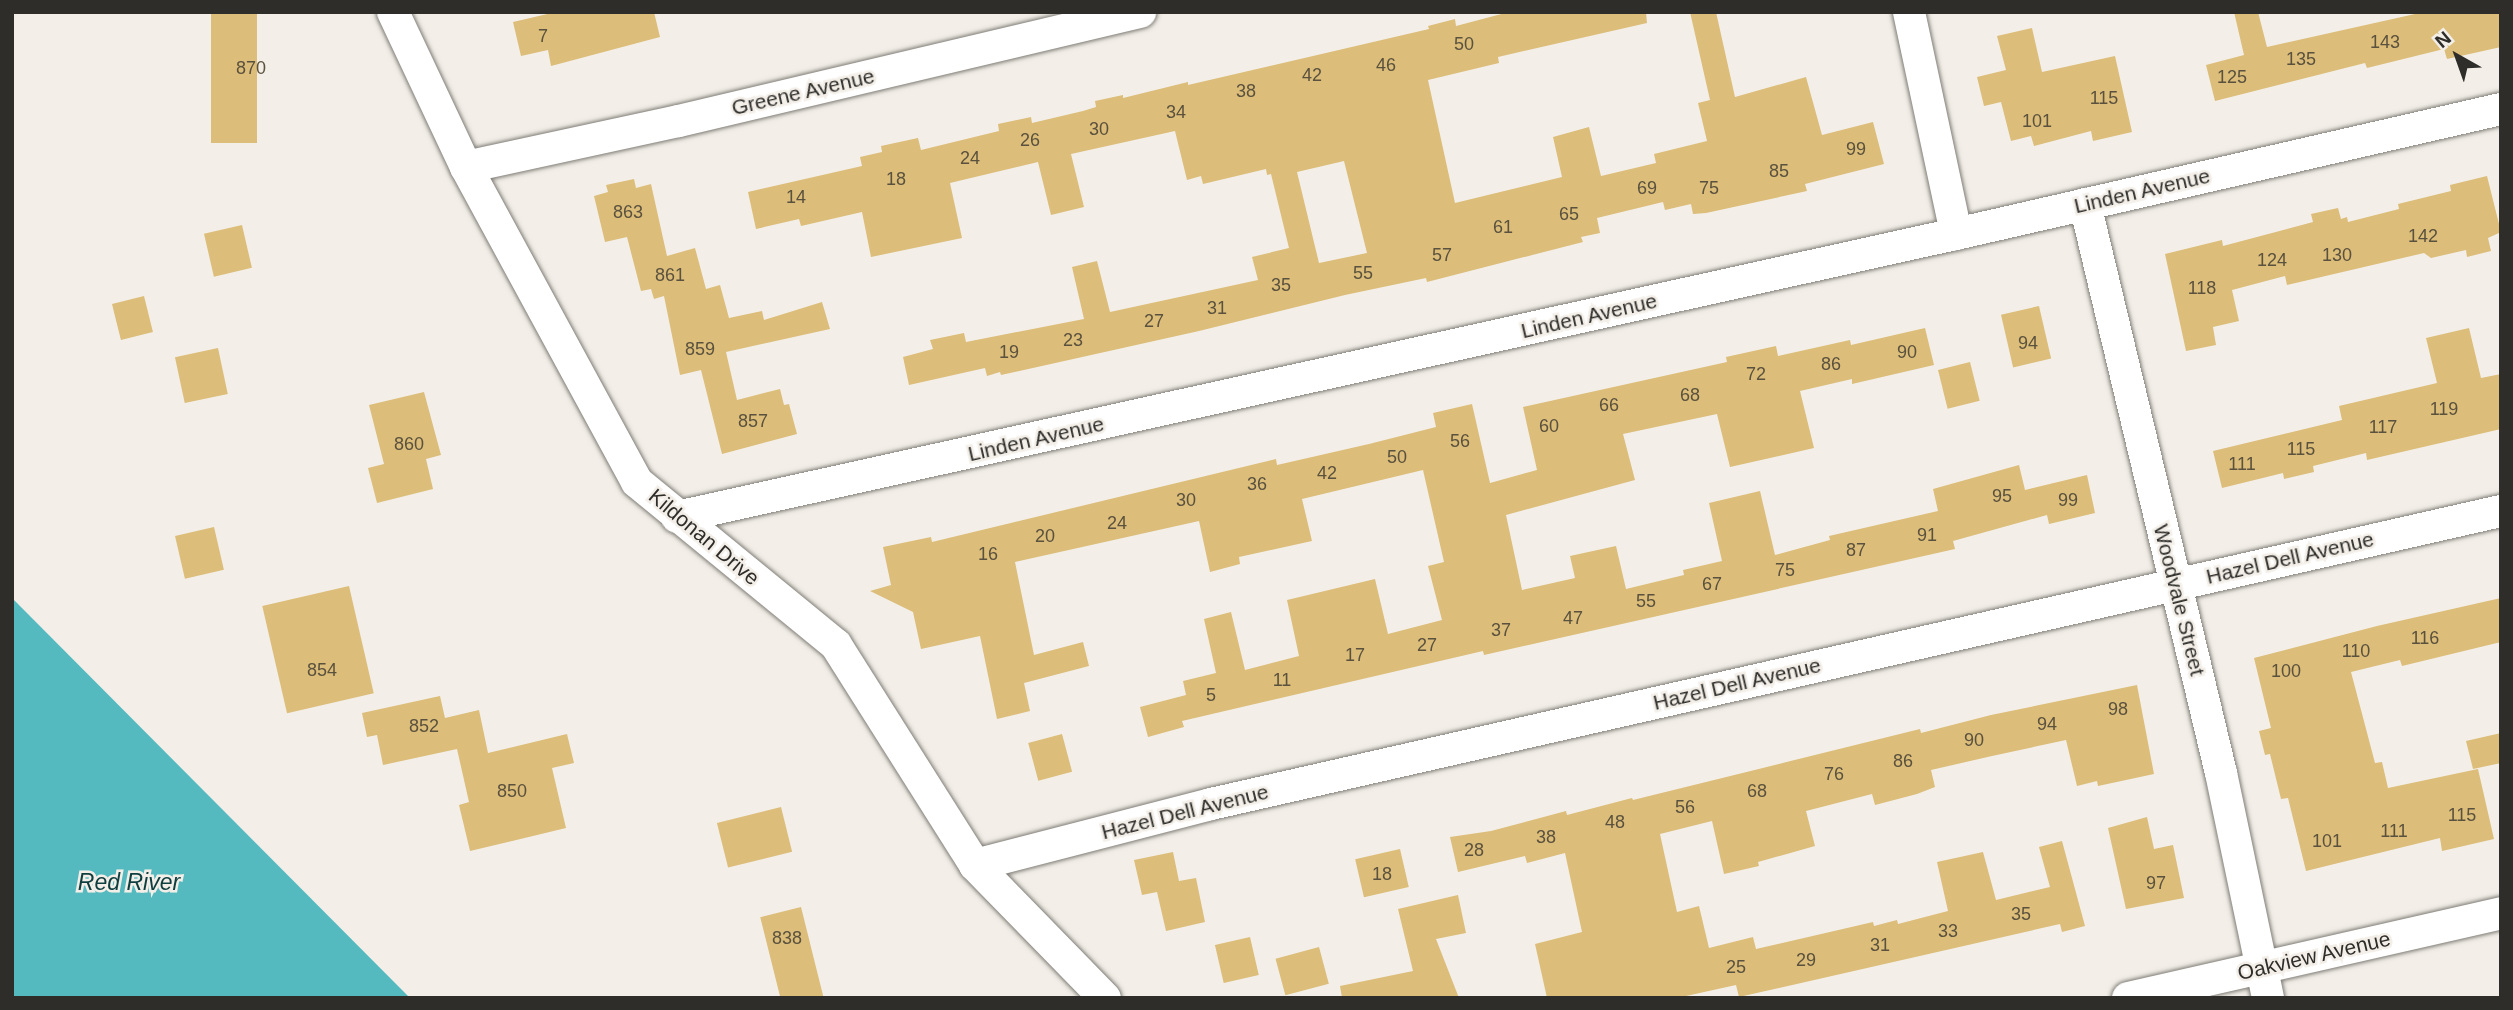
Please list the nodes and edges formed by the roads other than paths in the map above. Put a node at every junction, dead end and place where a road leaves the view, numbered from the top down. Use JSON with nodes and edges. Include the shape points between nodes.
{"nodes":[{"id":1,"x":393,"y":12,"type":"edge"},
{"id":2,"x":1140,"y":12,"type":"edge"},
{"id":3,"x":1909,"y":12,"type":"edge"},
{"id":4,"x":2501,"y":109,"type":"edge"},
{"id":5,"x":466,"y":167,"type":"junction"},
{"id":6,"x":2085,"y":204,"type":"junction"},
{"id":7,"x":1955,"y":234,"type":"junction"},
{"id":8,"x":2501,"y":511,"type":"edge"},
{"id":9,"x":677,"y":517,"type":"junction"},
{"id":10,"x":2176,"y":584,"type":"junction"},
{"id":11,"x":975,"y":865,"type":"junction"},
{"id":12,"x":2501,"y":913,"type":"edge"},
{"id":13,"x":2264,"y":983,"type":"edge"},
{"id":14,"x":1105,"y":998,"type":"edge"},
{"id":15,"x":2128,"y":998,"type":"edge"}],
"edges":[{"from":1,"to":5,"type":"street","name":"Kildonan Drive"},
{"from":2,"to":5,"type":"street","name":"Greene Avenue"},
{"from":3,"to":7,"type":"street"},
{"from":4,"to":6,"type":"street","name":"Linden Avenue"},
{"from":5,"to":9,"type":"street","name":"Kildonan Drive","via":[[638,482]]},
{"from":6,"to":7,"type":"street","name":"Linden Avenue"},
{"from":6,"to":10,"type":"street","name":"Woodvale Street"},
{"from":7,"to":9,"type":"street","name":"Linden Avenue"},
{"from":8,"to":10,"type":"street","name":"Hazel Dell Avenue"},
{"from":9,"to":11,"type":"street","name":"Kildonan Drive","via":[[836,645]]},
{"from":10,"to":11,"type":"street","name":"Hazel Dell Avenue","via":[[1211,804]]},
{"from":10,"to":13,"type":"street","name":"Woodvale Street"},
{"from":11,"to":14,"type":"street","name":"Kildonan Drive"},
{"from":12,"to":13,"type":"street","name":"Oakview Avenue"},
{"from":13,"to":15,"type":"street","name":"Oakview Avenue"}]}
